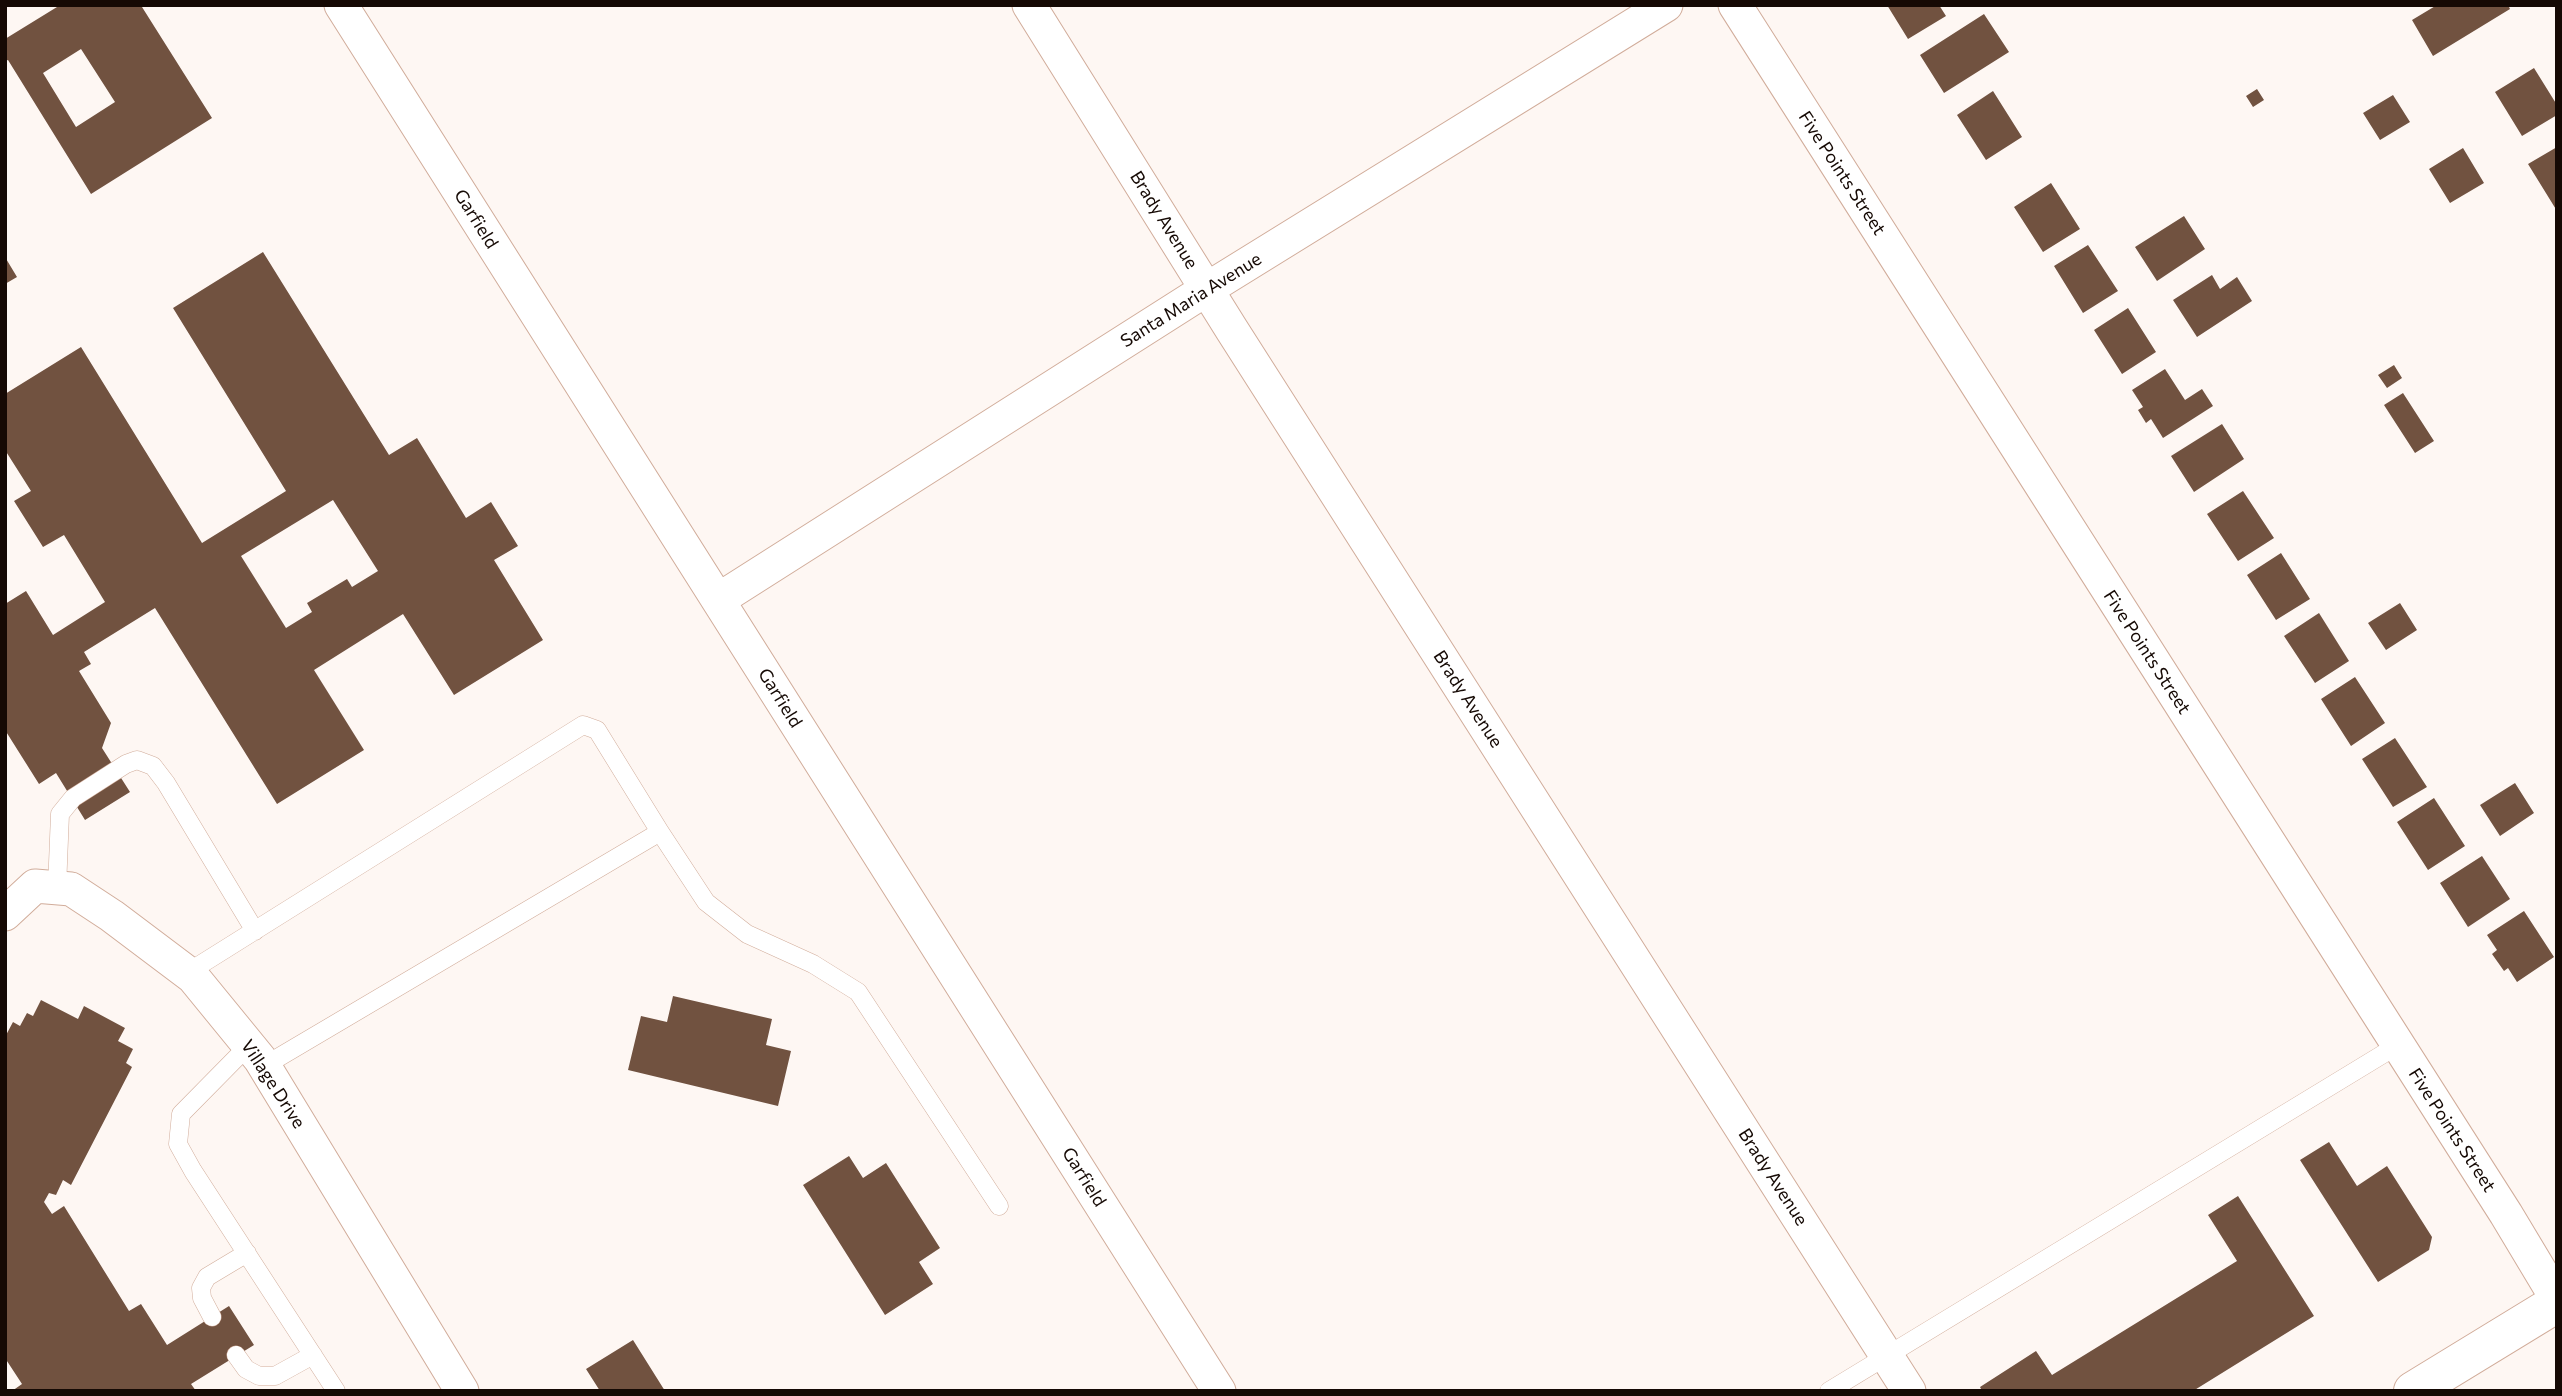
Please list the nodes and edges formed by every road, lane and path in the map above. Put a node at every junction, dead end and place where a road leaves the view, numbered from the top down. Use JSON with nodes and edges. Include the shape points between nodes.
{"nodes":[{"id":1,"x":341,"y":5,"type":"edge"},
{"id":2,"x":1029,"y":5,"type":"edge"},
{"id":3,"x":1666,"y":5,"type":"edge"},
{"id":4,"x":1735,"y":5,"type":"edge"},
{"id":5,"x":1207,"y":289,"type":"junction"},
{"id":6,"x":718,"y":600,"type":"junction"},
{"id":7,"x":660,"y":832,"type":"junction"},
{"id":8,"x":57,"y":888,"type":"junction"},
{"id":9,"x":5,"y":914,"type":"edge"},
{"id":10,"x":255,"y":930,"type":"junction"},
{"id":11,"x":187,"y":973,"type":"junction"},
{"id":12,"x":2398,"y":1045,"type":"junction"},
{"id":13,"x":257,"y":1056,"type":"junction"},
{"id":14,"x":999,"y":1206,"type":"dead end"},
{"id":15,"x":247,"y":1253,"type":"junction"},
{"id":16,"x":2557,"y":1301,"type":"edge"},
{"id":17,"x":212,"y":1317,"type":"dead end"},
{"id":18,"x":236,"y":1355,"type":"dead end"},
{"id":19,"x":313,"y":1355,"type":"junction"},
{"id":20,"x":1887,"y":1355,"type":"junction"},
{"id":21,"x":2427,"y":1387,"type":"edge"},
{"id":22,"x":336,"y":1391,"type":"edge"},
{"id":23,"x":462,"y":1391,"type":"edge"},
{"id":24,"x":1219,"y":1391,"type":"edge"},
{"id":25,"x":1829,"y":1391,"type":"edge"},
{"id":26,"x":1909,"y":1391,"type":"edge"}],
"edges":[{"from":1,"to":6,"type":"street","name":"Garfield"},
{"from":2,"to":5,"type":"street","name":"Brady Avenue"},
{"from":3,"to":5,"type":"street","name":"Santa Maria Avenue"},
{"from":4,"to":12,"type":"street","name":"Five Points Street"},
{"from":5,"to":6,"type":"street","name":"Santa Maria Avenue"},
{"from":5,"to":20,"type":"street","name":"Brady Avenue"},
{"from":6,"to":24,"type":"street","name":"Garfield"},
{"from":7,"to":10,"type":"lane","via":[[597,730],[583,725]]},
{"from":7,"to":13,"type":"lane"},
{"from":7,"to":14,"type":"lane","via":[[706,902],[747,934],[813,964],[858,992]]},
{"from":8,"to":9,"type":"street","via":[[35,886]]},
{"from":8,"to":10,"type":"lane","via":[[60,814],[73,798],[137,760],[153,766],[166,783]]},
{"from":8,"to":11,"type":"street","name":"Village Drive","via":[[72,889]]},
{"from":10,"to":11,"type":"lane"},
{"from":11,"to":13,"type":"street","name":"Village Drive"},
{"from":12,"to":16,"type":"street","name":"Five Points Street"},
{"from":12,"to":20,"type":"lane"},
{"from":13,"to":15,"type":"lane","via":[[181,1114],[178,1144]]},
{"from":13,"to":23,"type":"street","name":"Village Drive"},
{"from":15,"to":17,"type":"lane","via":[[207,1277],[202,1298]]},
{"from":15,"to":19,"type":"lane"},
{"from":16,"to":21,"type":"main road"},
{"from":18,"to":19,"type":"lane","via":[[246,1369],[259,1376],[275,1376]]},
{"from":19,"to":22,"type":"lane"},
{"from":20,"to":25,"type":"lane"},
{"from":20,"to":26,"type":"street","name":"Brady Avenue"}]}
